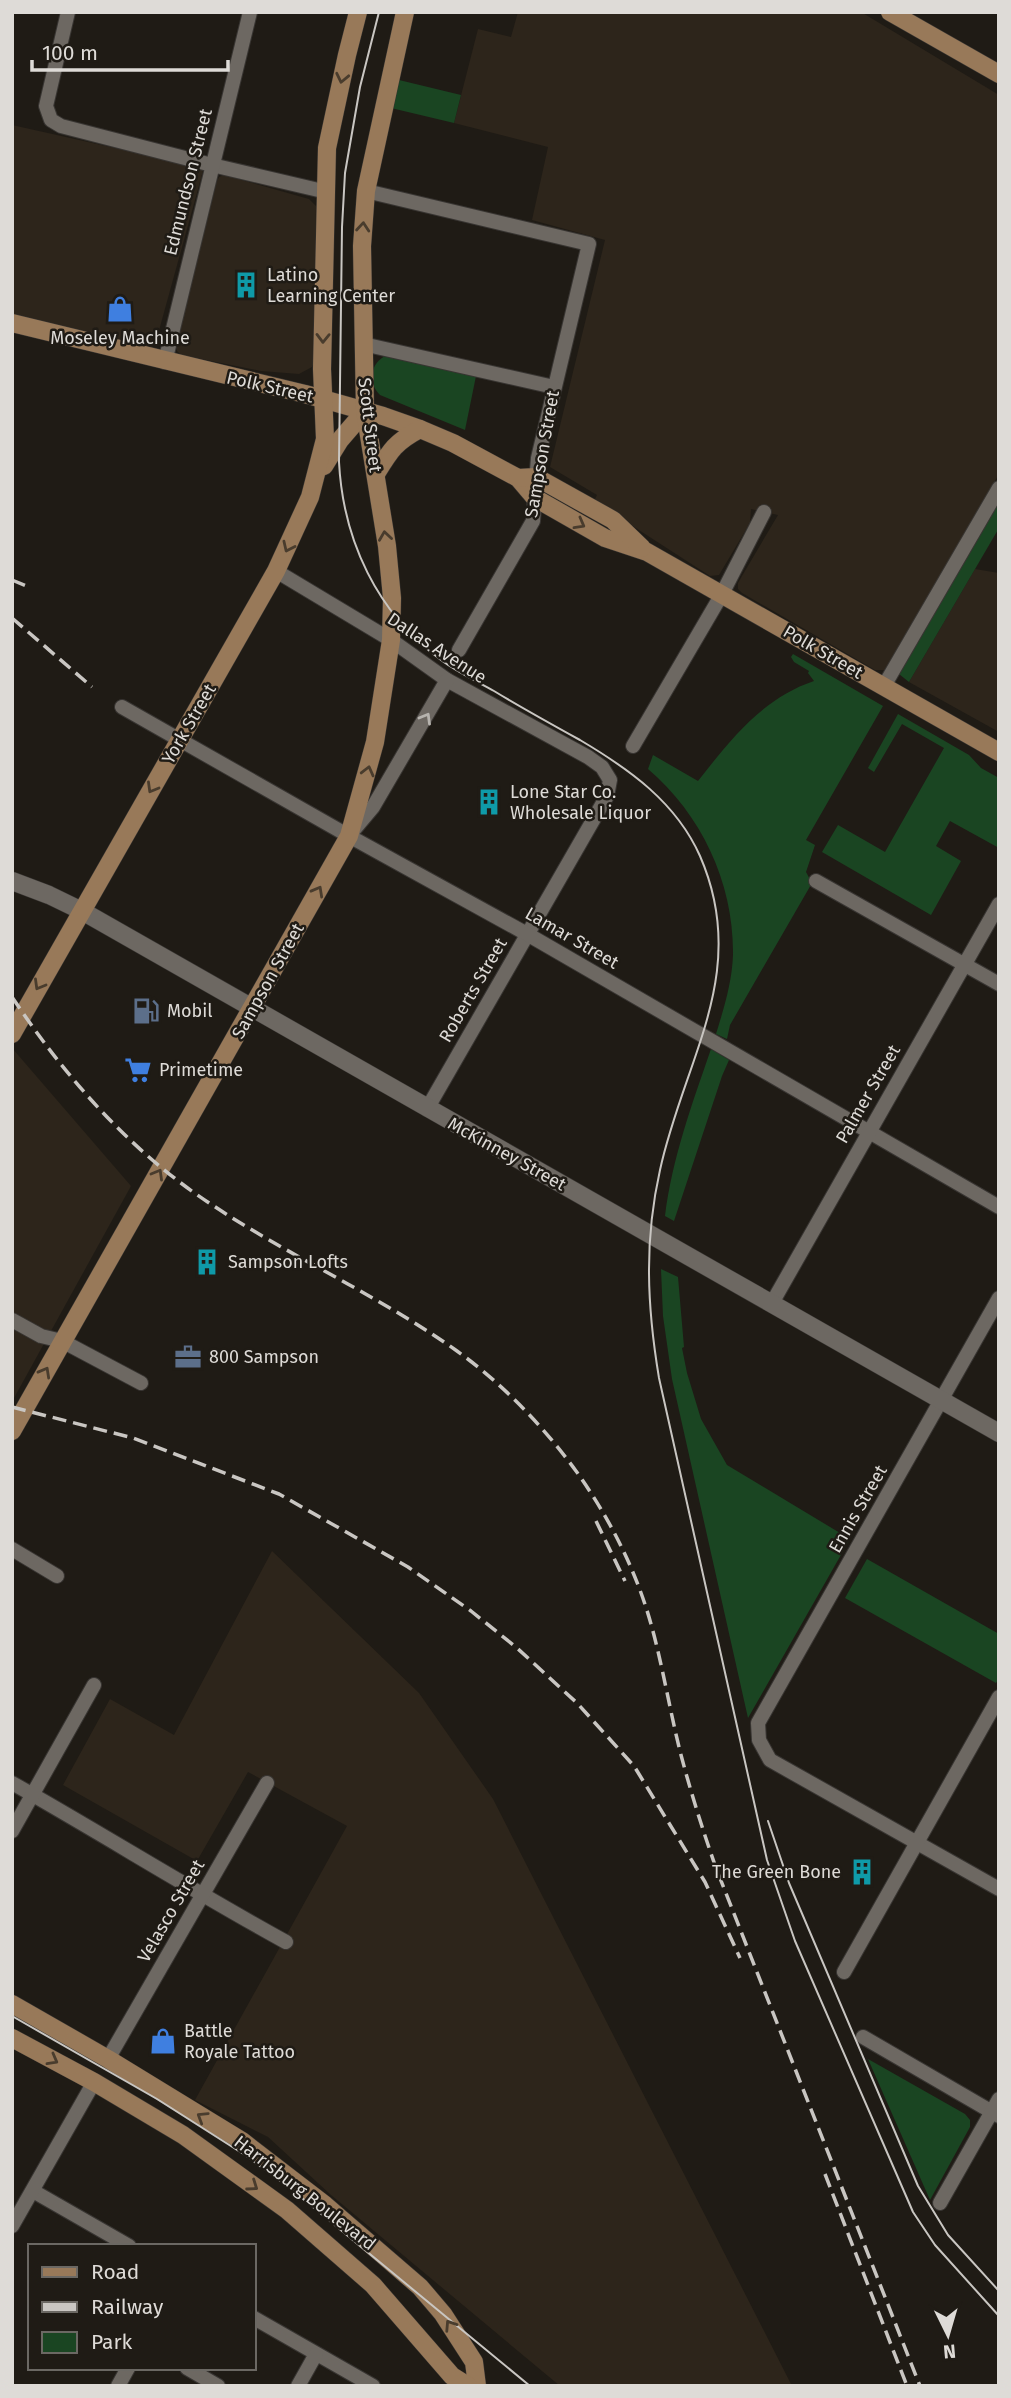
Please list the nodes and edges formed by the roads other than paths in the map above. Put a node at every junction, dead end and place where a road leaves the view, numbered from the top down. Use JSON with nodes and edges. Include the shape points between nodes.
{"nodes":[{"id":1,"x":68,"y":12,"type":"edge"},
{"id":2,"x":250,"y":12,"type":"edge"},
{"id":3,"x":358,"y":12,"type":"edge"},
{"id":4,"x":405,"y":12,"type":"edge"},
{"id":5,"x":890,"y":12,"type":"edge"},
{"id":6,"x":999,"y":74,"type":"edge"},
{"id":7,"x":212,"y":165,"type":"junction"},
{"id":8,"x":366,"y":191,"type":"junction"},
{"id":9,"x":327,"y":192,"type":"junction"},
{"id":10,"x":12,"y":323,"type":"edge"},
{"id":11,"x":363,"y":344,"type":"junction"},
{"id":12,"x":165,"y":362,"type":"junction"},
{"id":13,"x":554,"y":387,"type":"junction"},
{"id":14,"x":324,"y":400,"type":"junction"},
{"id":15,"x":365,"y":411,"type":"junction"},
{"id":16,"x":419,"y":429,"type":"junction"},
{"id":17,"x":376,"y":474,"type":"junction"},
{"id":18,"x":527,"y":477,"type":"junction"},
{"id":19,"x":314,"y":484,"type":"junction"},
{"id":20,"x":998,"y":491,"type":"edge"},
{"id":21,"x":535,"y":498,"type":"junction"},
{"id":22,"x":764,"y":512,"type":"dead end"},
{"id":23,"x":648,"y":552,"type":"junction"},
{"id":24,"x":276,"y":571,"type":"junction"},
{"id":25,"x":722,"y":594,"type":"junction"},
{"id":26,"x":391,"y":640,"type":"junction"},
{"id":27,"x":459,"y":650,"type":"dead end"},
{"id":28,"x":447,"y":680,"type":"junction"},
{"id":29,"x":884,"y":686,"type":"junction"},
{"id":30,"x":122,"y":707,"type":"dead end"},
{"id":31,"x":180,"y":740,"type":"junction"},
{"id":32,"x":633,"y":746,"type":"dead end"},
{"id":33,"x":999,"y":752,"type":"edge"},
{"id":34,"x":610,"y":779,"type":"joint"},
{"id":35,"x":349,"y":836,"type":"junction"},
{"id":36,"x":12,"y":881,"type":"edge"},
{"id":37,"x":816,"y":881,"type":"dead end"},
{"id":38,"x":999,"y":904,"type":"edge"},
{"id":39,"x":82,"y":911,"type":"junction"},
{"id":40,"x":527,"y":934,"type":"junction"},
{"id":41,"x":964,"y":965,"type":"junction"},
{"id":42,"x":999,"y":985,"type":"edge"},
{"id":43,"x":253,"y":1009,"type":"junction"},
{"id":44,"x":12,"y":1034,"type":"edge"},
{"id":45,"x":427,"y":1109,"type":"junction"},
{"id":46,"x":868,"y":1132,"type":"junction"},
{"id":47,"x":999,"y":1207,"type":"edge"},
{"id":48,"x":999,"y":1298,"type":"edge"},
{"id":49,"x":772,"y":1303,"type":"junction"},
{"id":50,"x":12,"y":1320,"type":"edge"},
{"id":51,"x":62,"y":1341,"type":"junction"},
{"id":52,"x":141,"y":1383,"type":"dead end"},
{"id":53,"x":941,"y":1401,"type":"junction"},
{"id":54,"x":12,"y":1431,"type":"edge"},
{"id":55,"x":999,"y":1433,"type":"edge"},
{"id":56,"x":12,"y":1549,"type":"edge"},
{"id":57,"x":57,"y":1576,"type":"dead end"},
{"id":58,"x":94,"y":1685,"type":"dead end"},
{"id":59,"x":999,"y":1698,"type":"edge"},
{"id":60,"x":12,"y":1783,"type":"edge"},
{"id":61,"x":267,"y":1783,"type":"dead end"},
{"id":62,"x":33,"y":1794,"type":"junction"},
{"id":63,"x":12,"y":1831,"type":"edge"},
{"id":64,"x":916,"y":1843,"type":"junction"},
{"id":65,"x":999,"y":1889,"type":"edge"},
{"id":66,"x":202,"y":1896,"type":"junction"},
{"id":67,"x":286,"y":1942,"type":"dead end"},
{"id":68,"x":844,"y":1972,"type":"dead end"},
{"id":69,"x":12,"y":2004,"type":"edge"},
{"id":70,"x":863,"y":2037,"type":"dead end"},
{"id":71,"x":12,"y":2038,"type":"edge"},
{"id":72,"x":108,"y":2059,"type":"junction"},
{"id":73,"x":94,"y":2082,"type":"junction"},
{"id":74,"x":999,"y":2099,"type":"edge"},
{"id":75,"x":995,"y":2114,"type":"edge"},
{"id":76,"x":33,"y":2190,"type":"junction"},
{"id":77,"x":940,"y":2203,"type":"dead end"},
{"id":78,"x":12,"y":2226,"type":"edge"},
{"id":79,"x":126,"y":2244,"type":"edge"},
{"id":80,"x":256,"y":2319,"type":"edge"},
{"id":81,"x":316,"y":2354,"type":"junction"},
{"id":82,"x":127,"y":2370,"type":"edge"},
{"id":83,"x":190,"y":2370,"type":"edge"},
{"id":84,"x":118,"y":2386,"type":"edge"},
{"id":85,"x":218,"y":2386,"type":"edge"},
{"id":86,"x":298,"y":2386,"type":"edge"},
{"id":87,"x":373,"y":2386,"type":"edge"},
{"id":88,"x":468,"y":2386,"type":"edge"},
{"id":89,"x":477,"y":2386,"type":"edge"}],
"edges":[{"from":1,"to":7,"type":"street","via":[[46,106],[51,120]]},
{"from":2,"to":7,"type":"street","name":"Edmundson Street"},
{"from":3,"to":9,"type":"main road","one_way":true,"via":[[327,148]]},
{"from":4,"to":8,"type":"main road","name":"Scott Street"},
{"from":5,"to":6,"type":"main road"},
{"from":7,"to":9,"type":"street"},
{"from":7,"to":12,"type":"street","name":"Edmundson Street"},
{"from":11,"to":8,"type":"main road","name":"Scott Street","one_way":true},
{"from":8,"to":13,"type":"street","name":"Sampson Street","via":[[589,244]]},
{"from":9,"to":14,"type":"main road","one_way":true},
{"from":10,"to":12,"type":"main road","name":"Polk Street"},
{"from":11,"to":13,"type":"street"},
{"from":11,"to":15,"type":"main road","name":"Scott Street"},
{"from":12,"to":14,"type":"main road","name":"Polk Street"},
{"from":13,"to":18,"type":"street","name":"Sampson Street","via":[[538,458]]},
{"from":14,"to":15,"type":"main road","name":"Polk Street"},
{"from":14,"to":19,"type":"main road","name":"York Street","via":[[326,439]]},
{"from":15,"to":16,"type":"main road","name":"Polk Street"},
{"from":15,"to":17,"type":"main road","name":"Scott Street"},
{"from":15,"to":19,"type":"main road","via":[[340,440]]},
{"from":16,"to":17,"type":"main road","via":[[400,439]]},
{"from":16,"to":18,"type":"main road","name":"Polk Street"},
{"from":26,"to":17,"type":"main road","name":"Scott Street","one_way":true,"via":[[392,598]]},
{"from":18,"to":21,"type":"main road","name":"Polk Street"},
{"from":18,"to":23,"type":"main road","name":"Polk Street","via":[[613,520]]},
{"from":19,"to":24,"type":"main road","name":"York Street","one_way":true},
{"from":20,"to":29,"type":"street"},
{"from":21,"to":23,"type":"main road","name":"Polk Street","one_way":true,"via":[[605,538]]},
{"from":21,"to":27,"type":"street","name":"Sampson Street","via":[[533,520]]},
{"from":22,"to":25,"type":"street"},
{"from":23,"to":25,"type":"main road","name":"Polk Street"},
{"from":24,"to":26,"type":"street","name":"Dallas Avenue"},
{"from":24,"to":31,"type":"main road","name":"York Street"},
{"from":25,"to":29,"type":"main road","name":"Polk Street"},
{"from":25,"to":32,"type":"street"},
{"from":26,"to":28,"type":"street","name":"Dallas Avenue"},
{"from":35,"to":26,"type":"main road","name":"Scott Street","one_way":true,"via":[[375,741]]},
{"from":28,"to":34,"type":"street","name":"Dallas Avenue","via":[[588,757]]},
{"from":35,"to":28,"type":"street","name":"Sampson Street","one_way":true,"via":[[373,807]]},
{"from":29,"to":33,"type":"main road","name":"Polk Street"},
{"from":30,"to":31,"type":"street","name":"Lamar Street"},
{"from":31,"to":35,"type":"street","name":"Lamar Street"},
{"from":31,"to":39,"type":"main road","name":"York Street","one_way":true},
{"from":34,"to":40,"type":"street","name":"Roberts Street","via":[[607,796]]},
{"from":35,"to":40,"type":"street","name":"Lamar Street"},
{"from":43,"to":35,"type":"main road","name":"Sampson Street","one_way":true},
{"from":36,"to":39,"type":"street","name":"McKinney Street"},
{"from":37,"to":41,"type":"street"},
{"from":38,"to":41,"type":"street","name":"Palmer Street"},
{"from":39,"to":43,"type":"street","name":"McKinney Street"},
{"from":39,"to":44,"type":"main road","name":"York Street","one_way":true},
{"from":40,"to":45,"type":"street","name":"Roberts Street"},
{"from":40,"to":46,"type":"street","name":"Lamar Street"},
{"from":41,"to":42,"type":"street"},
{"from":41,"to":46,"type":"street","name":"Palmer Street"},
{"from":43,"to":45,"type":"street","name":"McKinney Street"},
{"from":51,"to":43,"type":"main road","name":"Sampson Street","one_way":true},
{"from":45,"to":49,"type":"street","name":"McKinney Street"},
{"from":46,"to":47,"type":"street","name":"Lamar Street"},
{"from":46,"to":49,"type":"street","name":"Palmer Street"},
{"from":48,"to":53,"type":"street","name":"Ennis Street"},
{"from":49,"to":53,"type":"street","name":"McKinney Street"},
{"from":50,"to":51,"type":"street","via":[[41,1336]]},
{"from":51,"to":52,"type":"street"},
{"from":54,"to":51,"type":"main road","name":"Sampson Street","one_way":true},
{"from":53,"to":55,"type":"street","name":"McKinney Street"},
{"from":53,"to":64,"type":"street","name":"Ennis Street","via":[[758,1723],[759,1740],[770,1760]]},
{"from":56,"to":57,"type":"street"},
{"from":58,"to":62,"type":"street"},
{"from":59,"to":64,"type":"street"},
{"from":60,"to":62,"type":"street"},
{"from":61,"to":66,"type":"street","name":"Velasco Street"},
{"from":62,"to":63,"type":"street"},
{"from":62,"to":66,"type":"street"},
{"from":64,"to":65,"type":"street"},
{"from":64,"to":68,"type":"street"},
{"from":66,"to":67,"type":"street"},
{"from":66,"to":72,"type":"street","name":"Velasco Street"},
{"from":69,"to":72,"type":"main road","name":"Harrisburg Boulevard"},
{"from":70,"to":75,"type":"street"},
{"from":71,"to":73,"type":"main road","name":"Harrisburg Boulevard","one_way":true},
{"from":89,"to":72,"type":"main road","name":"Harrisburg Boulevard","one_way":true,"via":[[474,2362],[420,2287],[242,2141]]},
{"from":73,"to":76,"type":"street"},
{"from":73,"to":88,"type":"main road","name":"Harrisburg Boulevard","one_way":true,"via":[[183,2135],[287,2210],[373,2286],[452,2376]]},
{"from":74,"to":75,"type":"street"},
{"from":75,"to":77,"type":"street"},
{"from":76,"to":78,"type":"street"},
{"from":76,"to":79,"type":"street"},
{"from":80,"to":81,"type":"street"},
{"from":81,"to":86,"type":"street"},
{"from":81,"to":87,"type":"street"},
{"from":82,"to":84,"type":"street"},
{"from":83,"to":85,"type":"street"}]}
